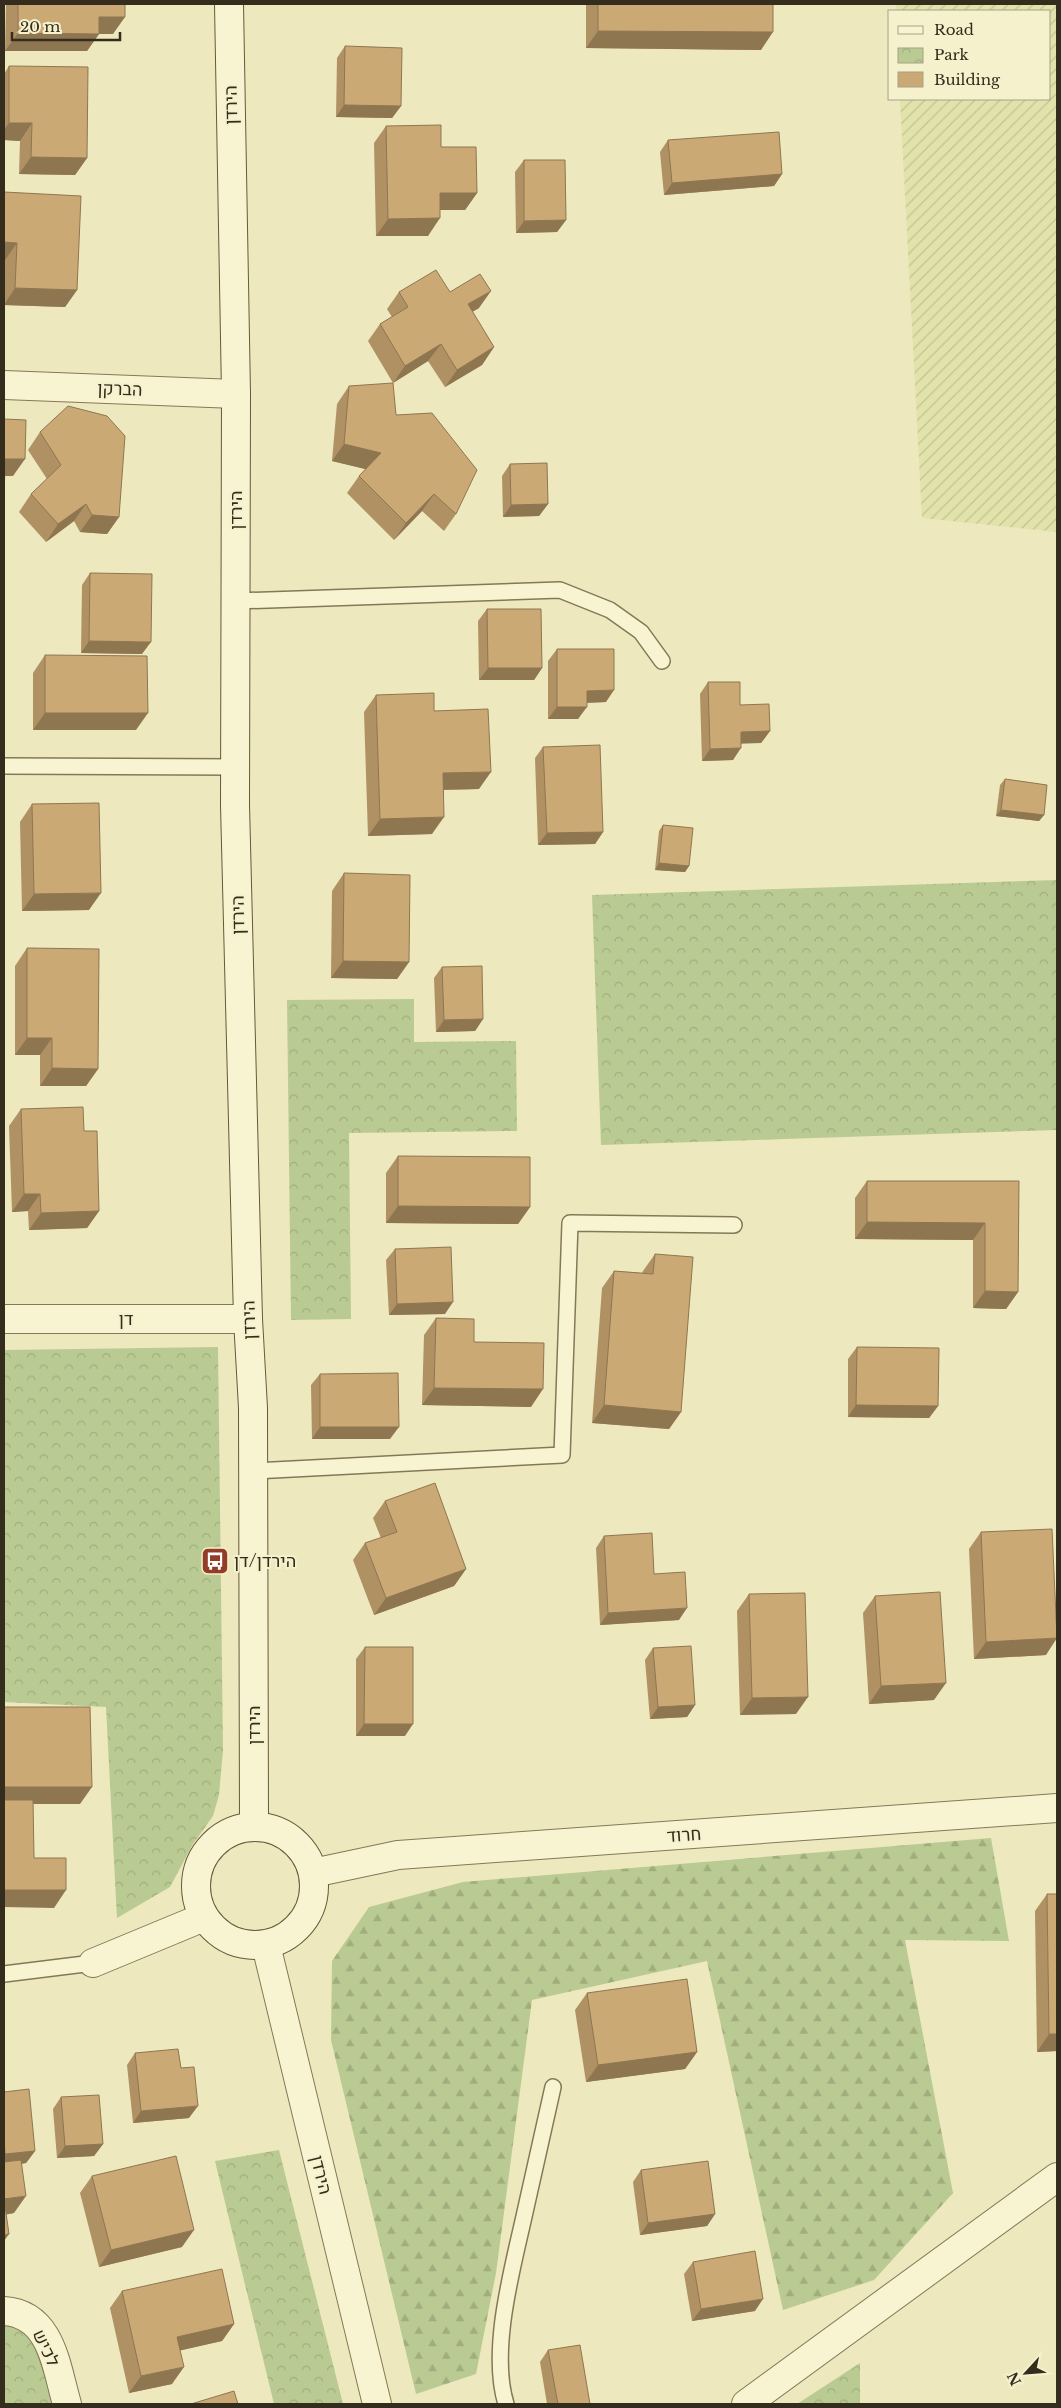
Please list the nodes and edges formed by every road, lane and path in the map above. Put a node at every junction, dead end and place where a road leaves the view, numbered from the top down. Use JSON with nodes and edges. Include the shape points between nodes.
{"nodes":[{"id":1,"x":229,"y":4,"type":"edge"},
{"id":2,"x":4,"y":385,"type":"edge"},
{"id":3,"x":236,"y":394,"type":"junction"},
{"id":4,"x":236,"y":601,"type":"junction"},
{"id":5,"x":662,"y":661,"type":"dead end"},
{"id":6,"x":4,"y":766,"type":"edge"},
{"id":7,"x":237,"y":767,"type":"junction"},
{"id":8,"x":734,"y":1225,"type":"dead end"},
{"id":9,"x":248,"y":1319,"type":"junction"},
{"id":10,"x":4,"y":1320,"type":"edge"},
{"id":11,"x":254,"y":1471,"type":"junction"},
{"id":12,"x":1057,"y":1808,"type":"edge"},
{"id":13,"x":254,"y":1826,"type":"junction"},
{"id":14,"x":313,"y":1873,"type":"junction"},
{"id":15,"x":204,"y":1917,"type":"junction"},
{"id":16,"x":266,"y":1945,"type":"junction"},
{"id":17,"x":93,"y":1963,"type":"joint"},
{"id":18,"x":4,"y":1974,"type":"edge"},
{"id":19,"x":553,"y":2087,"type":"dead end"},
{"id":20,"x":1057,"y":2177,"type":"edge"},
{"id":21,"x":4,"y":2312,"type":"edge"},
{"id":22,"x":67,"y":2404,"type":"edge"},
{"id":23,"x":376,"y":2404,"type":"edge"},
{"id":24,"x":506,"y":2404,"type":"edge"},
{"id":25,"x":746,"y":2404,"type":"edge"}],
"edges":[{"from":1,"to":3,"type":"street","name":"הירדן"},
{"from":2,"to":3,"type":"street","name":"הברקן"},
{"from":3,"to":4,"type":"street","name":"הירדן"},
{"from":4,"to":5,"type":"lane","via":[[560,590],[610,610],[641,632]]},
{"from":4,"to":7,"type":"street","name":"הירדן"},
{"from":6,"to":7,"type":"lane"},
{"from":7,"to":9,"type":"street","name":"הירדן","via":[[235,805]]},
{"from":8,"to":11,"type":"lane","via":[[570,1223],[562,1454]]},
{"from":9,"to":10,"type":"street","name":"דן"},
{"from":9,"to":11,"type":"street","name":"הירדן"},
{"from":11,"to":13,"type":"street","name":"הירדן"},
{"from":12,"to":14,"type":"street","name":"חרוד","via":[[398,1855]]},
{"from":13,"to":14,"type":"street","via":[[274,1829],[291,1838],[305,1854]]},
{"from":13,"to":15,"type":"street","via":[[236,1829],[220,1837],[199,1865],[195,1882],[197,1900]]},
{"from":14,"to":16,"type":"street","via":[[314,1892],[309,1911],[299,1927],[284,1939]]},
{"from":15,"to":16,"type":"street","via":[[215,1931],[230,1941],[248,1946]]},
{"from":15,"to":17,"type":"street"},
{"from":16,"to":23,"type":"street","name":"הירדן"},
{"from":17,"to":18,"type":"lane"},
{"from":19,"to":24,"type":"lane","via":[[510,2282],[502,2334],[501,2389]]},
{"from":20,"to":25,"type":"street"},
{"from":21,"to":22,"type":"street","name":"לכיש","via":[[25,2316],[40,2327],[51,2349]]}]}
